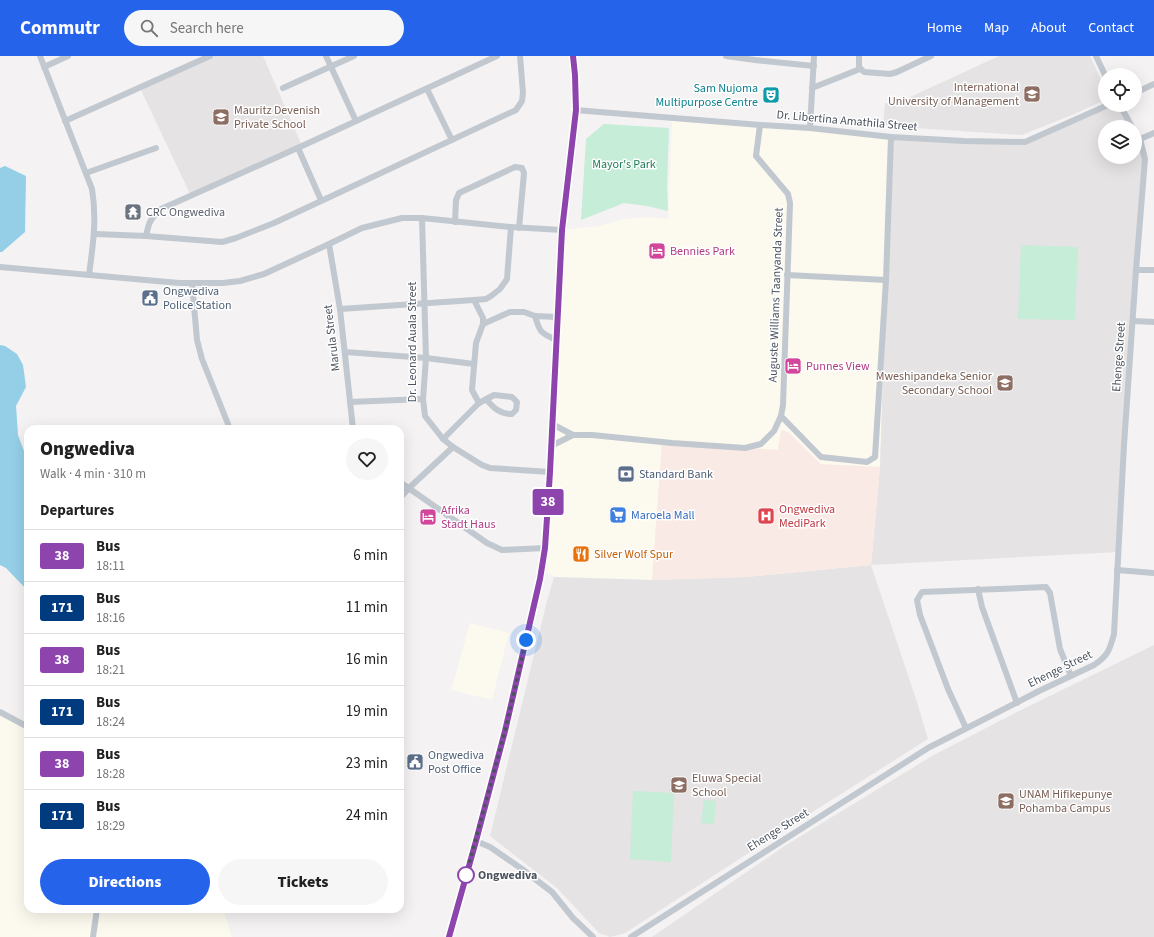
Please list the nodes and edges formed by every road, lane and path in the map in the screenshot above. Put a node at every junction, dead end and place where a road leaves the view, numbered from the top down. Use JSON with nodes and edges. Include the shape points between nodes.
{"nodes":[{"id":1,"x":40,"y":56,"type":"edge"},
{"id":2,"x":68,"y":56,"type":"edge"},
{"id":3,"x":210,"y":56,"type":"edge"},
{"id":4,"x":326,"y":56,"type":"edge"},
{"id":5,"x":354,"y":56,"type":"edge"},
{"id":6,"x":497,"y":56,"type":"edge"},
{"id":7,"x":520,"y":56,"type":"edge"},
{"id":8,"x":573,"y":56,"type":"edge"},
{"id":9,"x":726,"y":56,"type":"edge"},
{"id":10,"x":814,"y":56,"type":"edge"},
{"id":11,"x":859,"y":56,"type":"edge"},
{"id":12,"x":931,"y":56,"type":"edge"},
{"id":13,"x":1096,"y":56,"type":"edge"},
{"id":14,"x":814,"y":66,"type":"junction"},
{"id":15,"x":44,"y":67,"type":"junction"},
{"id":16,"x":331,"y":67,"type":"junction"},
{"id":17,"x":1102,"y":68,"type":"edge"},
{"id":18,"x":860,"y":69,"type":"junction"},
{"id":19,"x":1154,"y":84,"type":"edge"},
{"id":20,"x":283,"y":88,"type":"dead end"},
{"id":21,"x":812,"y":88,"type":"junction"},
{"id":22,"x":427,"y":89,"type":"junction"},
{"id":23,"x":1142,"y":90,"type":"edge"},
{"id":24,"x":1098,"y":109,"type":"edge"},
{"id":25,"x":576,"y":110,"type":"junction"},
{"id":26,"x":65,"y":121,"type":"junction"},
{"id":27,"x":356,"y":121,"type":"junction"},
{"id":28,"x":760,"y":125,"type":"junction"},
{"id":29,"x":810,"y":128,"type":"junction"},
{"id":30,"x":1154,"y":133,"type":"edge"},
{"id":31,"x":891,"y":137,"type":"junction"},
{"id":32,"x":1142,"y":138,"type":"edge"},
{"id":33,"x":452,"y":140,"type":"junction"},
{"id":34,"x":1142,"y":147,"type":"edge"},
{"id":35,"x":156,"y":148,"type":"dead end"},
{"id":36,"x":298,"y":148,"type":"junction"},
{"id":37,"x":86,"y":173,"type":"junction"},
{"id":38,"x":321,"y":200,"type":"junction"},
{"id":39,"x":422,"y":218,"type":"junction"},
{"id":40,"x":455,"y":222,"type":"junction"},
{"id":41,"x":511,"y":228,"type":"junction"},
{"id":42,"x":519,"y":228,"type":"junction"},
{"id":43,"x":562,"y":230,"type":"junction"},
{"id":44,"x":95,"y":234,"type":"junction"},
{"id":45,"x":146,"y":236,"type":"junction"},
{"id":46,"x":329,"y":244,"type":"junction"},
{"id":47,"x":0,"y":267,"type":"edge"},
{"id":48,"x":1136,"y":270,"type":"junction"},
{"id":49,"x":1154,"y":270,"type":"edge"},
{"id":50,"x":89,"y":275,"type":"junction"},
{"id":51,"x":787,"y":275,"type":"junction"},
{"id":52,"x":886,"y":280,"type":"junction"},
{"id":53,"x":192,"y":283,"type":"junction"},
{"id":54,"x":474,"y":300,"type":"junction"},
{"id":55,"x":424,"y":303,"type":"junction"},
{"id":56,"x":340,"y":309,"type":"junction"},
{"id":57,"x":535,"y":316,"type":"junction"},
{"id":58,"x":557,"y":317,"type":"junction"},
{"id":59,"x":1133,"y":321,"type":"junction"},
{"id":60,"x":1154,"y":322,"type":"edge"},
{"id":61,"x":483,"y":324,"type":"junction"},
{"id":62,"x":556,"y":340,"type":"junction"},
{"id":63,"x":345,"y":352,"type":"junction"},
{"id":64,"x":426,"y":358,"type":"junction"},
{"id":65,"x":474,"y":364,"type":"junction"},
{"id":66,"x":424,"y":399,"type":"junction"},
{"id":67,"x":486,"y":399,"type":"junction"},
{"id":68,"x":350,"y":402,"type":"junction"},
{"id":69,"x":479,"y":403,"type":"junction"},
{"id":70,"x":781,"y":416,"type":"junction"},
{"id":71,"x":552,"y":424,"type":"junction"},
{"id":72,"x":228,"y":425,"type":"edge"},
{"id":73,"x":353,"y":425,"type":"edge"},
{"id":74,"x":572,"y":435,"type":"junction"},
{"id":75,"x":443,"y":439,"type":"junction"},
{"id":76,"x":551,"y":446,"type":"junction"},
{"id":77,"x":453,"y":447,"type":"junction"},
{"id":78,"x":550,"y":472,"type":"junction"},
{"id":79,"x":404,"y":485,"type":"edge"},
{"id":80,"x":409,"y":488,"type":"junction"},
{"id":81,"x":404,"y":494,"type":"edge"},
{"id":82,"x":545,"y":548,"type":"junction"},
{"id":83,"x":1117,"y":570,"type":"junction"},
{"id":84,"x":1154,"y":573,"type":"edge"},
{"id":85,"x":978,"y":589,"type":"junction"},
{"id":86,"x":1072,"y":676,"type":"junction"},
{"id":87,"x":1017,"y":703,"type":"junction"},
{"id":88,"x":0,"y":712,"type":"edge"},
{"id":89,"x":24,"y":725,"type":"edge"},
{"id":90,"x":966,"y":728,"type":"junction"},
{"id":91,"x":476,"y":841,"type":"junction"},
{"id":92,"x":96,"y":913,"type":"edge"},
{"id":93,"x":93,"y":937,"type":"edge"},
{"id":94,"x":449,"y":937,"type":"edge"},
{"id":95,"x":592,"y":937,"type":"edge"},
{"id":96,"x":632,"y":937,"type":"edge"}],
"edges":[{"from":1,"to":15,"type":"street"},
{"from":2,"to":15,"type":"street"},
{"from":3,"to":26,"type":"street"},
{"from":4,"to":16,"type":"street"},
{"from":5,"to":16,"type":"street"},
{"from":6,"to":22,"type":"street"},
{"from":7,"to":33,"type":"street","via":[[524,92],[522,102],[516,110]]},
{"from":8,"to":25,"type":"street"},
{"from":9,"to":14,"type":"street"},
{"from":10,"to":14,"type":"street"},
{"from":11,"to":18,"type":"street"},
{"from":12,"to":18,"type":"street","via":[[890,74],[868,73]]},
{"from":13,"to":17,"type":"street"},
{"from":14,"to":21,"type":"street"},
{"from":15,"to":26,"type":"street"},
{"from":16,"to":20,"type":"street"},
{"from":16,"to":27,"type":"street"},
{"from":18,"to":21,"type":"street"},
{"from":19,"to":23,"type":"street"},
{"from":21,"to":29,"type":"street"},
{"from":22,"to":27,"type":"street"},
{"from":22,"to":33,"type":"street"},
{"from":24,"to":31,"type":"street","name":"Dr. Libertina Amathila Street","via":[[1025,142]]},
{"from":25,"to":28,"type":"street","name":"Dr. Libertina Amathila Street"},
{"from":25,"to":43,"type":"street"},
{"from":26,"to":37,"type":"street"},
{"from":27,"to":36,"type":"street"},
{"from":28,"to":29,"type":"street","name":"Dr. Libertina Amathila Street"},
{"from":28,"to":51,"type":"street","name":"Auguste Williams Taanyanda Street","via":[[756,156],[786,191],[790,200]]},
{"from":29,"to":31,"type":"street","name":"Dr. Libertina Amathila Street"},
{"from":30,"to":32,"type":"street"},
{"from":31,"to":52,"type":"street"},
{"from":33,"to":38,"type":"street"},
{"from":34,"to":48,"type":"street","name":"Ehenge Street","via":[[1145,159]]},
{"from":35,"to":37,"type":"street"},
{"from":36,"to":38,"type":"street"},
{"from":36,"to":45,"type":"street","via":[[161,209],[152,217]]},
{"from":37,"to":44,"type":"street","via":[[95,206]]},
{"from":38,"to":45,"type":"street","via":[[274,223],[222,242]]},
{"from":39,"to":40,"type":"street"},
{"from":39,"to":46,"type":"street","via":[[402,218],[362,228]]},
{"from":39,"to":55,"type":"street","name":"Dr. Leonard Auala Street"},
{"from":40,"to":41,"type":"street"},
{"from":40,"to":42,"type":"street","via":[[456,200],[459,193],[516,167],[522,168],[524,173]]},
{"from":41,"to":42,"type":"street"},
{"from":41,"to":54,"type":"street","via":[[507,279],[491,296]]},
{"from":42,"to":43,"type":"street"},
{"from":43,"to":58,"type":"street"},
{"from":44,"to":45,"type":"street"},
{"from":44,"to":50,"type":"street"},
{"from":46,"to":53,"type":"street","via":[[264,274],[240,281]]},
{"from":46,"to":56,"type":"street","name":"Marula Street"},
{"from":47,"to":50,"type":"street"},
{"from":48,"to":49,"type":"street"},
{"from":48,"to":59,"type":"street","name":"Ehenge Street"},
{"from":50,"to":53,"type":"street"},
{"from":51,"to":52,"type":"street"},
{"from":51,"to":70,"type":"street","name":"Auguste Williams Taanyanda Street"},
{"from":52,"to":70,"type":"street","via":[[874,457],[867,462],[821,457]]},
{"from":53,"to":72,"type":"street","via":[[196,335],[202,359]]},
{"from":54,"to":55,"type":"street"},
{"from":54,"to":61,"type":"street","via":[[483,318]]},
{"from":55,"to":56,"type":"street"},
{"from":55,"to":64,"type":"street","name":"Dr. Leonard Auala Street"},
{"from":56,"to":63,"type":"street","name":"Marula Street"},
{"from":57,"to":58,"type":"street"},
{"from":57,"to":61,"type":"street","via":[[524,312],[510,312]]},
{"from":57,"to":62,"type":"street","via":[[542,333]]},
{"from":58,"to":62,"type":"street"},
{"from":59,"to":60,"type":"street"},
{"from":59,"to":83,"type":"street","name":"Ehenge Street"},
{"from":61,"to":65,"type":"street","via":[[476,343]]},
{"from":62,"to":71,"type":"street"},
{"from":63,"to":64,"type":"street"},
{"from":63,"to":68,"type":"street","name":"Marula Street"},
{"from":64,"to":65,"type":"street"},
{"from":64,"to":66,"type":"street","name":"Dr. Leonard Auala Street"},
{"from":65,"to":69,"type":"street","via":[[472,390]]},
{"from":66,"to":68,"type":"street"},
{"from":66,"to":75,"type":"street","name":"Dr. Leonard Auala Street","via":[[425,416]]},
{"from":67,"to":67,"type":"street","via":[[494,395],[512,397],[517,402],[516,410],[512,414],[504,414]]},
{"from":67,"to":69,"type":"street"},
{"from":68,"to":73,"type":"street","name":"Marula Street"},
{"from":69,"to":75,"type":"street"},
{"from":70,"to":74,"type":"street","name":"Auguste Williams Taanyanda Street","via":[[774,431],[761,444],[745,448]]},
{"from":71,"to":74,"type":"street"},
{"from":71,"to":76,"type":"street"},
{"from":74,"to":76,"type":"street"},
{"from":75,"to":77,"type":"street","name":"Dr. Leonard Auala Street"},
{"from":76,"to":78,"type":"street"},
{"from":77,"to":78,"type":"street","name":"Dr. Leonard Auala Street","via":[[490,468]]},
{"from":77,"to":80,"type":"street"},
{"from":78,"to":82,"type":"street"},
{"from":79,"to":80,"type":"street"},
{"from":80,"to":81,"type":"street"},
{"from":80,"to":82,"type":"street","via":[[487,544],[502,550]]},
{"from":82,"to":91,"type":"street","via":[[506,724]]},
{"from":83,"to":84,"type":"street"},
{"from":83,"to":86,"type":"street","name":"Ehenge Street","via":[[1111,649],[1103,660]]},
{"from":85,"to":86,"type":"street","via":[[1046,587],[1050,593],[1060,649]]},
{"from":85,"to":87,"type":"street","via":[[982,607]]},
{"from":85,"to":90,"type":"street","via":[[922,592],[918,600],[920,615]]},
{"from":86,"to":87,"type":"street","name":"Ehenge Street"},
{"from":87,"to":90,"type":"street","name":"Ehenge Street"},
{"from":88,"to":89,"type":"street"},
{"from":90,"to":96,"type":"street","name":"Ehenge Street","via":[[928,748]]},
{"from":91,"to":94,"type":"street"},
{"from":91,"to":95,"type":"street","via":[[490,847],[552,892]]},
{"from":92,"to":93,"type":"street"}]}
